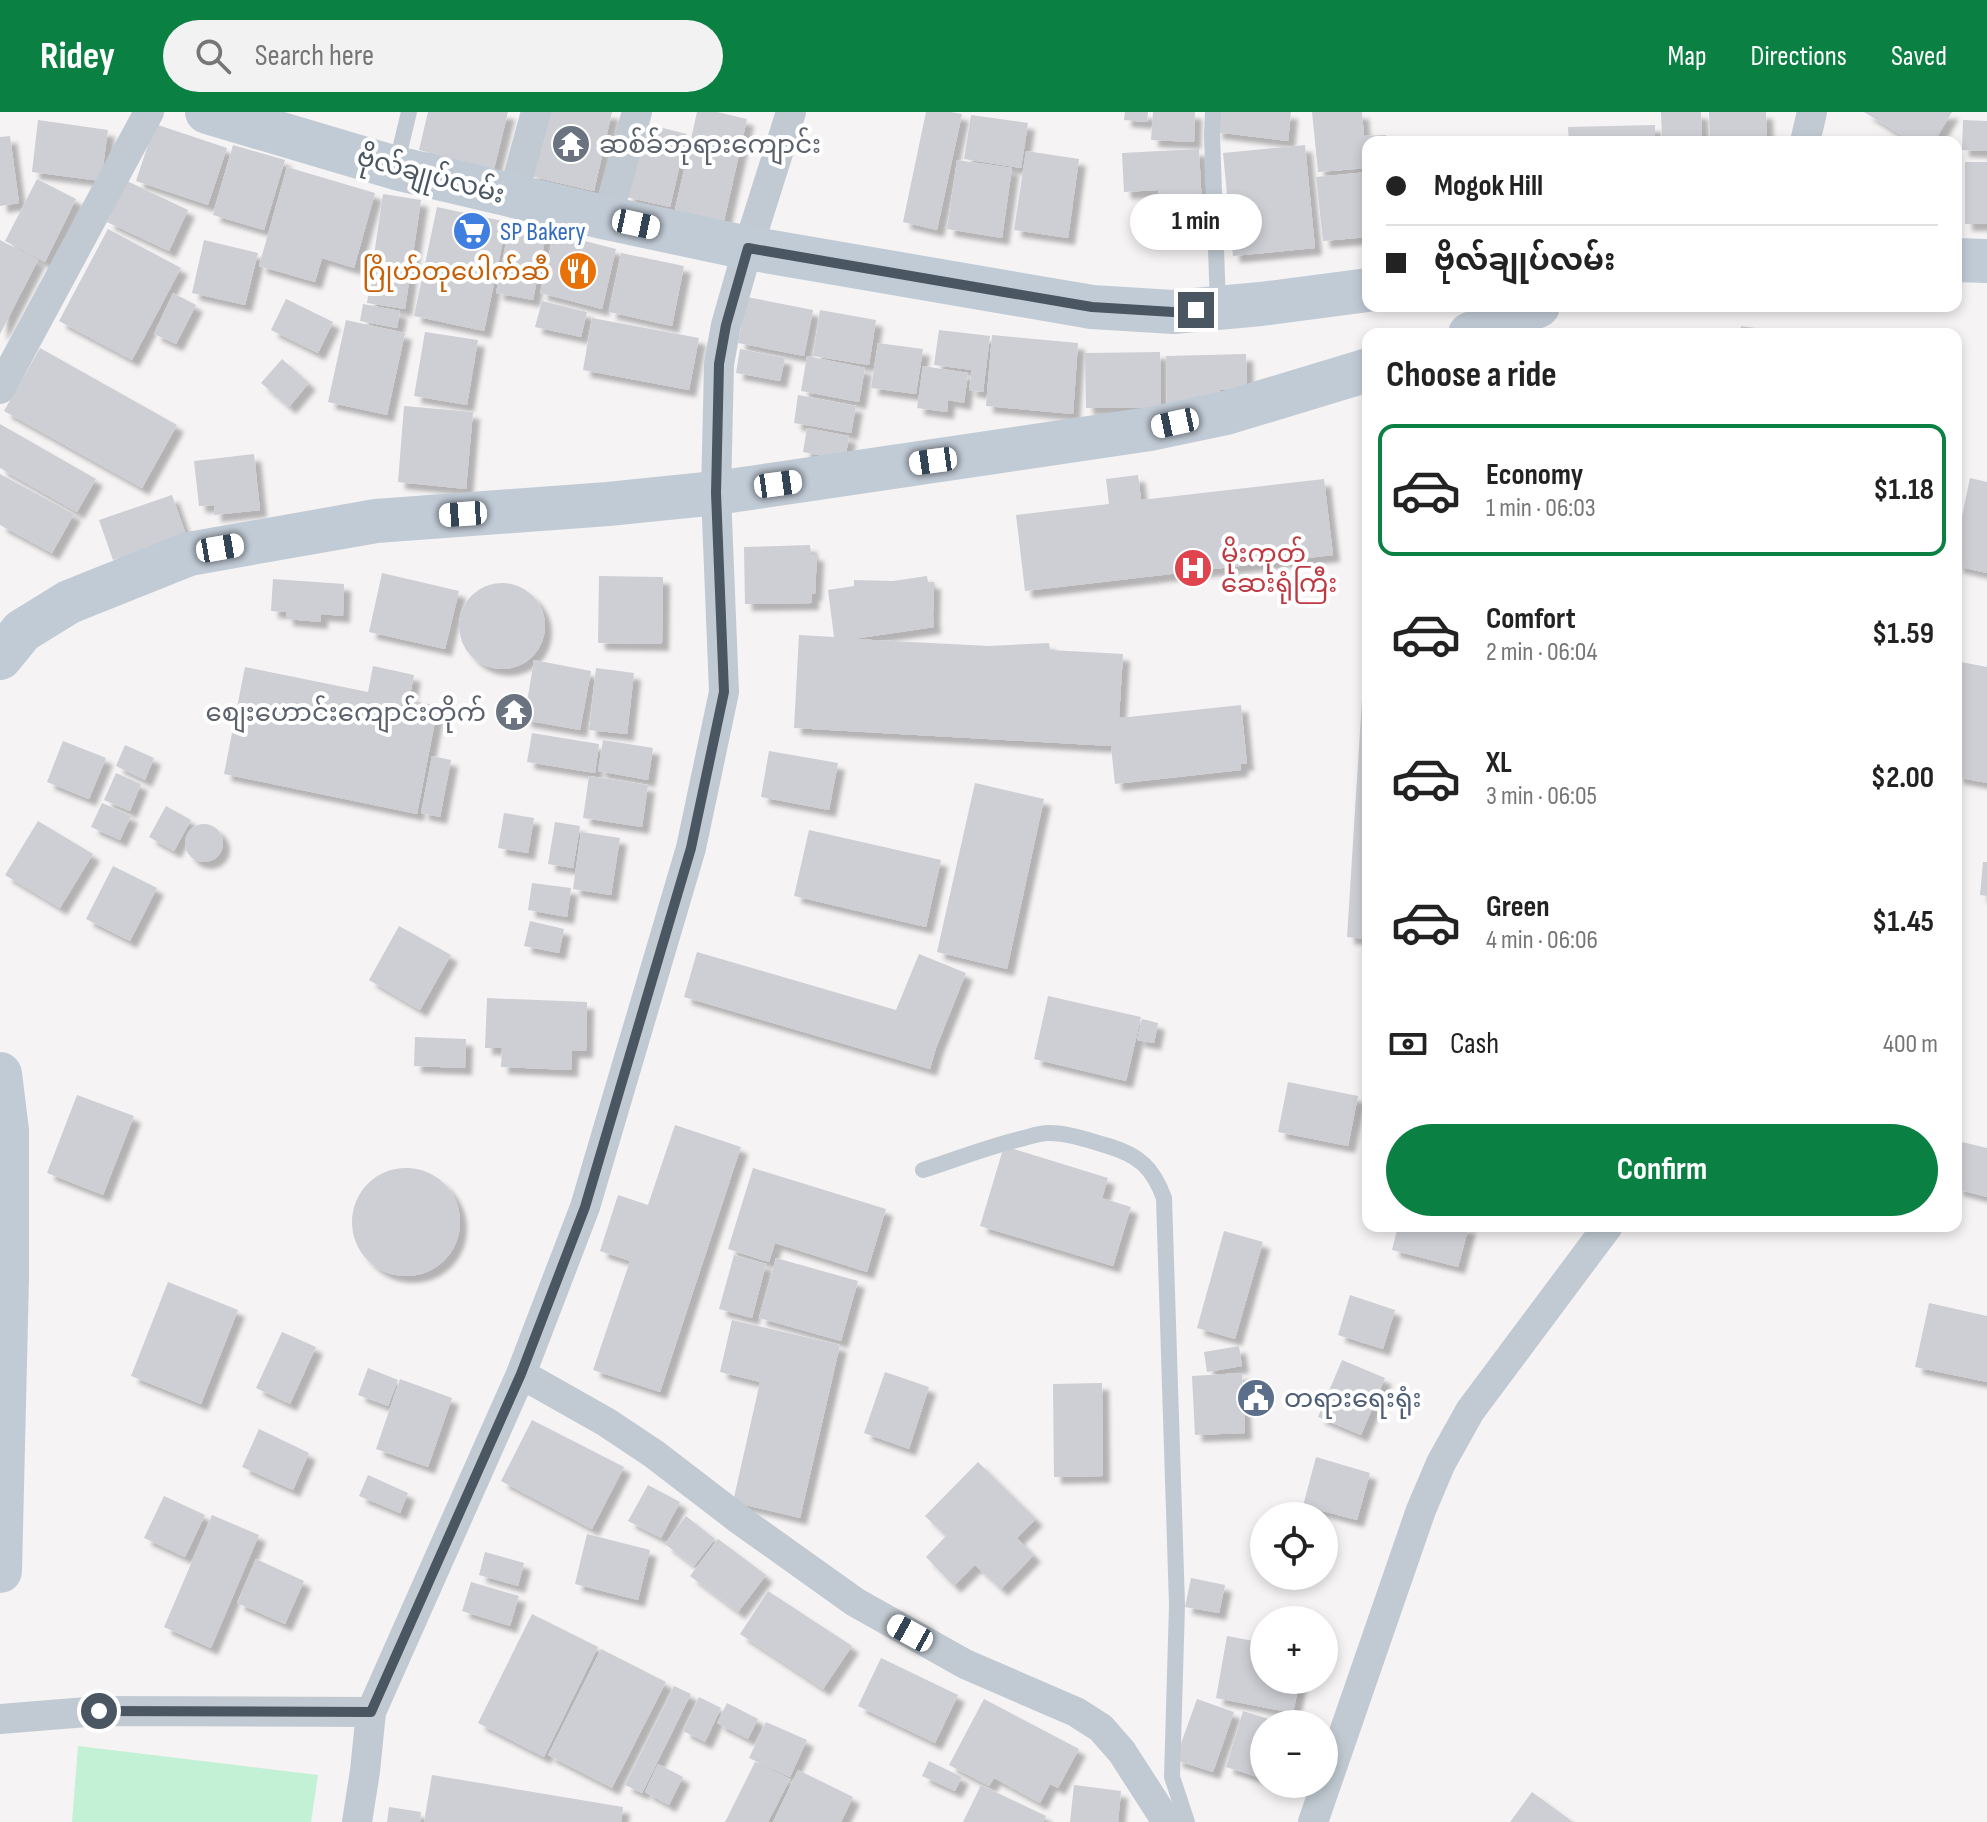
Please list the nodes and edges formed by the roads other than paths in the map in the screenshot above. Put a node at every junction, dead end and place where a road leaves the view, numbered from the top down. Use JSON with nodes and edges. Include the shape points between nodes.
{"nodes":[{"id":1,"x":149,"y":112,"type":"edge"},
{"id":2,"x":207,"y":112,"type":"edge"},
{"id":3,"x":409,"y":112,"type":"edge"},
{"id":4,"x":536,"y":112,"type":"edge"},
{"id":5,"x":637,"y":112,"type":"edge"},
{"id":6,"x":791,"y":112,"type":"edge"},
{"id":7,"x":1213,"y":112,"type":"edge"},
{"id":8,"x":1812,"y":112,"type":"edge"},
{"id":9,"x":1806,"y":136,"type":"edge"},
{"id":10,"x":396,"y":168,"type":"junction"},
{"id":11,"x":513,"y":196,"type":"junction"},
{"id":12,"x":607,"y":218,"type":"junction"},
{"id":13,"x":748,"y":248,"type":"junction"},
{"id":14,"x":1962,"y":260,"type":"edge"},
{"id":15,"x":1987,"y":261,"type":"edge"},
{"id":16,"x":1362,"y":291,"type":"edge"},
{"id":17,"x":1218,"y":308,"type":"junction"},
{"id":18,"x":1523,"y":312,"type":"edge"},
{"id":19,"x":1485,"y":328,"type":"edge"},
{"id":20,"x":1362,"y":372,"type":"edge"},
{"id":21,"x":0,"y":389,"type":"edge"},
{"id":22,"x":716,"y":493,"type":"junction"},
{"id":23,"x":0,"y":658,"type":"edge"},
{"id":24,"x":0,"y":1074,"type":"edge"},
{"id":25,"x":923,"y":1170,"type":"dead end"},
{"id":26,"x":1604,"y":1232,"type":"edge"},
{"id":27,"x":521,"y":1374,"type":"junction"},
{"id":28,"x":0,"y":1571,"type":"edge"},
{"id":29,"x":371,"y":1712,"type":"junction"},
{"id":30,"x":0,"y":1719,"type":"edge"},
{"id":31,"x":357,"y":1822,"type":"edge"},
{"id":32,"x":1167,"y":1822,"type":"edge"},
{"id":33,"x":1187,"y":1822,"type":"edge"},
{"id":34,"x":1313,"y":1822,"type":"edge"}],
"edges":[{"from":1,"to":21,"type":"street"},
{"from":2,"to":10,"type":"street","name":"ဗိုလ်‌ချုပ်‌လမ်း"},
{"from":3,"to":10,"type":"lane"},
{"from":4,"to":11,"type":"street"},
{"from":5,"to":12,"type":"street"},
{"from":6,"to":13,"type":"street"},
{"from":7,"to":17,"type":"lane"},
{"from":8,"to":9,"type":"street"},
{"from":10,"to":11,"type":"street","name":"ဗိုလ်‌ချုပ်‌လမ်း"},
{"from":11,"to":12,"type":"street","name":"ဗိုလ်‌ချုပ်‌လမ်း"},
{"from":12,"to":13,"type":"street","name":"ဗိုလ်‌ချုပ်‌လမ်း"},
{"from":13,"to":17,"type":"street","name":"ဗိုလ်‌ချုပ်‌လမ်း","via":[[1092,307],[1173,312]]},
{"from":13,"to":22,"type":"street","via":[[719,364]]},
{"from":14,"to":15,"type":"street"},
{"from":16,"to":17,"type":"street","name":"ဗိုလ်‌ချုပ်‌လမ်း"},
{"from":18,"to":19,"type":"street"},
{"from":20,"to":22,"type":"street","via":[[1226,413],[1150,429]]},
{"from":22,"to":23,"type":"street","via":[[376,521],[189,554],[69,602],[22,631]]},
{"from":22,"to":27,"type":"street","via":[[724,692],[691,848],[585,1207]]},
{"from":24,"to":28,"type":"street","via":[[7,1131]]},
{"from":25,"to":33,"type":"lane","via":[[1045,1132],[1120,1149],[1150,1168],[1158,1182],[1164,1198],[1177,1605],[1172,1777]]},
{"from":26,"to":34,"type":"street","via":[[1470,1411],[1441,1463]]},
{"from":27,"to":29,"type":"street"},
{"from":27,"to":32,"type":"street","via":[[654,1454],[855,1602],[965,1664],[1101,1728]]},
{"from":29,"to":30,"type":"street","via":[[99,1711]]},
{"from":29,"to":31,"type":"street"}]}
